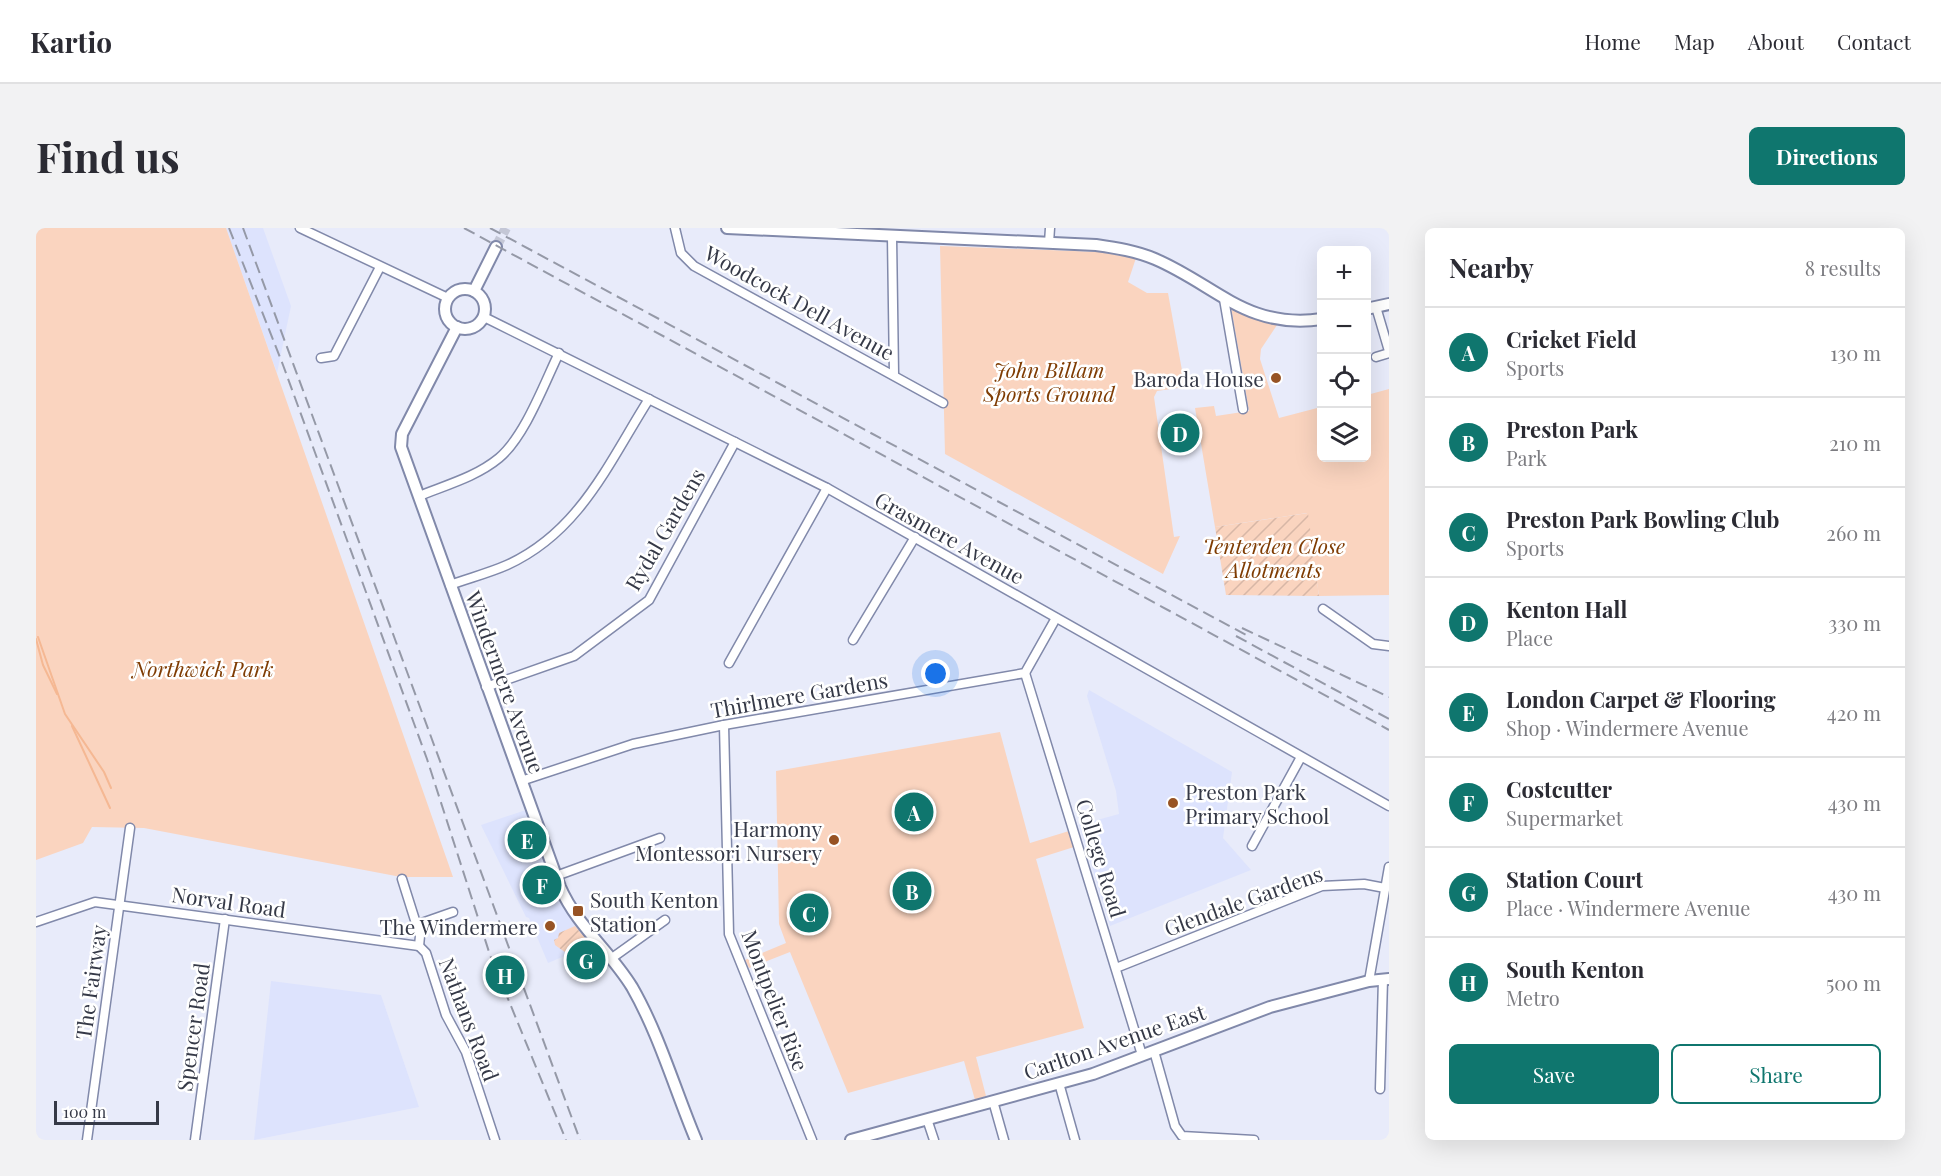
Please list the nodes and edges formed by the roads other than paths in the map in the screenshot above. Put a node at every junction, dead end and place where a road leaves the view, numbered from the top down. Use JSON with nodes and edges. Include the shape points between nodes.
{"nodes":[{"id":1,"x":300,"y":228,"type":"edge"},
{"id":2,"x":675,"y":228,"type":"edge"},
{"id":3,"x":727,"y":228,"type":"edge"},
{"id":4,"x":1050,"y":228,"type":"edge"},
{"id":5,"x":770,"y":229,"type":"edge"},
{"id":6,"x":867,"y":231,"type":"edge"},
{"id":7,"x":960,"y":234,"type":"edge"},
{"id":8,"x":892,"y":237,"type":"junction"},
{"id":9,"x":1049,"y":243,"type":"junction"},
{"id":10,"x":496,"y":247,"type":"tunnel mouth"},
{"id":11,"x":380,"y":267,"type":"junction"},
{"id":12,"x":474,"y":291,"type":"junction"},
{"id":13,"x":448,"y":298,"type":"junction"},
{"id":14,"x":1224,"y":299,"type":"junction"},
{"id":15,"x":1389,"y":304,"type":"edge"},
{"id":16,"x":1371,"y":308,"type":"edge"},
{"id":17,"x":484,"y":317,"type":"junction"},
{"id":18,"x":1317,"y":320,"type":"edge"},
{"id":19,"x":457,"y":327,"type":"junction"},
{"id":20,"x":1389,"y":352,"type":"edge"},
{"id":21,"x":560,"y":353,"type":"junction"},
{"id":22,"x":1376,"y":357,"type":"dead end"},
{"id":23,"x":321,"y":358,"type":"dead end"},
{"id":24,"x":894,"y":374,"type":"junction"},
{"id":25,"x":649,"y":399,"type":"junction"},
{"id":26,"x":943,"y":403,"type":"dead end"},
{"id":27,"x":1243,"y":409,"type":"dead end"},
{"id":28,"x":735,"y":442,"type":"junction"},
{"id":29,"x":827,"y":488,"type":"junction"},
{"id":30,"x":419,"y":496,"type":"junction"},
{"id":31,"x":915,"y":537,"type":"junction"},
{"id":32,"x":450,"y":585,"type":"junction"},
{"id":33,"x":1323,"y":609,"type":"dead end"},
{"id":34,"x":1056,"y":618,"type":"junction"},
{"id":35,"x":853,"y":640,"type":"dead end"},
{"id":36,"x":1389,"y":646,"type":"edge"},
{"id":37,"x":729,"y":663,"type":"dead end"},
{"id":38,"x":1025,"y":673,"type":"junction"},
{"id":39,"x":486,"y":687,"type":"junction"},
{"id":40,"x":724,"y":726,"type":"junction"},
{"id":41,"x":1302,"y":757,"type":"junction"},
{"id":42,"x":521,"y":781,"type":"junction"},
{"id":43,"x":1389,"y":806,"type":"edge"},
{"id":44,"x":130,"y":828,"type":"dead end"},
{"id":45,"x":660,"y":838,"type":"dead end"},
{"id":46,"x":1252,"y":846,"type":"dead end"},
{"id":47,"x":1389,"y":867,"type":"edge"},
{"id":48,"x":556,"y":876,"type":"junction"},
{"id":49,"x":402,"y":879,"type":"dead end"},
{"id":50,"x":1385,"y":888,"type":"junction"},
{"id":51,"x":119,"y":905,"type":"junction"},
{"id":52,"x":453,"y":912,"type":"dead end"},
{"id":53,"x":225,"y":919,"type":"junction"},
{"id":54,"x":665,"y":920,"type":"dead end"},
{"id":55,"x":37,"y":923,"type":"edge"},
{"id":56,"x":416,"y":925,"type":"junction"},
{"id":57,"x":419,"y":946,"type":"junction"},
{"id":58,"x":612,"y":958,"type":"junction"},
{"id":59,"x":1116,"y":968,"type":"junction"},
{"id":60,"x":1386,"y":979,"type":"edge"},
{"id":61,"x":1369,"y":981,"type":"junction"},
{"id":62,"x":1154,"y":1051,"type":"junction"},
{"id":63,"x":1142,"y":1055,"type":"junction"},
{"id":64,"x":1059,"y":1083,"type":"junction"},
{"id":65,"x":1380,"y":1089,"type":"dead end"},
{"id":66,"x":993,"y":1101,"type":"junction"},
{"id":67,"x":927,"y":1119,"type":"junction"},
{"id":68,"x":1180,"y":1138,"type":"edge"},
{"id":69,"x":87,"y":1140,"type":"edge"},
{"id":70,"x":195,"y":1140,"type":"edge"},
{"id":71,"x":495,"y":1140,"type":"edge"},
{"id":72,"x":696,"y":1140,"type":"edge"},
{"id":73,"x":812,"y":1140,"type":"edge"},
{"id":74,"x":850,"y":1140,"type":"edge"},
{"id":75,"x":934,"y":1140,"type":"edge"},
{"id":76,"x":1004,"y":1140,"type":"edge"},
{"id":77,"x":1075,"y":1140,"type":"edge"},
{"id":78,"x":1254,"y":1140,"type":"edge"}],
"edges":[{"from":1,"to":11,"type":"street"},
{"from":2,"to":24,"type":"street","name":"Woodcock Dell Avenue","via":[[681,253],[694,266]]},
{"from":3,"to":5,"type":"street"},
{"from":4,"to":9,"type":"street"},
{"from":5,"to":6,"type":"street"},
{"from":6,"to":8,"type":"street"},
{"from":7,"to":8,"type":"street"},
{"from":7,"to":9,"type":"street"},
{"from":8,"to":24,"type":"street","name":"Woodcock Dell Avenue"},
{"from":9,"to":14,"type":"street","via":[[1127,249],[1156,260]]},
{"from":10,"to":12,"type":"street"},
{"from":11,"to":13,"type":"street"},
{"from":11,"to":23,"type":"street","via":[[334,356]]},
{"from":12,"to":13,"type":"street","via":[[458,291]]},
{"from":12,"to":17,"type":"street","via":[[484,301]]},
{"from":13,"to":19,"type":"street","via":[[445,311]]},
{"from":14,"to":18,"type":"street","via":[[1278,321]]},
{"from":14,"to":27,"type":"street"},
{"from":15,"to":16,"type":"street"},
{"from":16,"to":20,"type":"street"},
{"from":17,"to":19,"type":"street","via":[[474,327]]},
{"from":17,"to":21,"type":"street","name":"Grasmere Avenue"},
{"from":19,"to":30,"type":"street","name":"Windermere Avenue","via":[[402,434],[401,447]]},
{"from":20,"to":22,"type":"street"},
{"from":21,"to":25,"type":"street","name":"Grasmere Avenue"},
{"from":21,"to":30,"type":"street","via":[[530,414],[500,457],[470,476]]},
{"from":24,"to":26,"type":"street","name":"Woodcock Dell Avenue"},
{"from":25,"to":28,"type":"street","name":"Grasmere Avenue"},
{"from":25,"to":32,"type":"street","via":[[589,499],[568,523],[508,564]]},
{"from":28,"to":29,"type":"street","name":"Grasmere Avenue"},
{"from":28,"to":39,"type":"street","name":"Rydal Gardens","via":[[649,600],[574,656]]},
{"from":29,"to":31,"type":"street","name":"Grasmere Avenue"},
{"from":29,"to":37,"type":"street"},
{"from":30,"to":32,"type":"street","name":"Windermere Avenue"},
{"from":31,"to":34,"type":"street","name":"Grasmere Avenue"},
{"from":31,"to":35,"type":"street"},
{"from":32,"to":39,"type":"street","name":"Windermere Avenue"},
{"from":33,"to":36,"type":"street","via":[[1373,645]]},
{"from":34,"to":38,"type":"street"},
{"from":34,"to":41,"type":"street","name":"Grasmere Avenue"},
{"from":38,"to":40,"type":"street","name":"Thirlmere Gardens"},
{"from":38,"to":59,"type":"street","name":"College Road"},
{"from":39,"to":42,"type":"street","name":"Windermere Avenue"},
{"from":40,"to":42,"type":"street","name":"Thirlmere Gardens","via":[[633,744]]},
{"from":40,"to":73,"type":"street","name":"Montpelier Rise","via":[[729,934]]},
{"from":41,"to":43,"type":"street","name":"Grasmere Avenue"},
{"from":41,"to":46,"type":"street"},
{"from":42,"to":48,"type":"street","name":"Windermere Avenue"},
{"from":44,"to":51,"type":"street","name":"The Fairway"},
{"from":45,"to":48,"type":"street"},
{"from":47,"to":50,"type":"street"},
{"from":48,"to":58,"type":"street","name":"Windermere Avenue","via":[[573,914]]},
{"from":49,"to":56,"type":"street","name":"Nathans Road"},
{"from":50,"to":59,"type":"street","name":"Glendale Gardens","via":[[1364,884],[1322,886]]},
{"from":50,"to":61,"type":"street"},
{"from":51,"to":53,"type":"street","name":"Norval Road"},
{"from":51,"to":55,"type":"street","name":"Norval Road","via":[[95,902]]},
{"from":51,"to":69,"type":"street","name":"The Fairway"},
{"from":52,"to":56,"type":"street"},
{"from":53,"to":57,"type":"street","name":"Norval Road"},
{"from":53,"to":70,"type":"street","name":"Spencer Road"},
{"from":54,"to":58,"type":"street"},
{"from":56,"to":57,"type":"street","name":"Nathans Road"},
{"from":57,"to":71,"type":"street","name":"Nathans Road","via":[[426,953],[446,1015],[466,1052]]},
{"from":58,"to":72,"type":"street","name":"Windermere Avenue","via":[[641,1004]]},
{"from":59,"to":63,"type":"street","name":"College Road"},
{"from":60,"to":61,"type":"street","name":"Carlton Avenue East"},
{"from":60,"to":65,"type":"street"},
{"from":61,"to":62,"type":"street","name":"Carlton Avenue East","via":[[1270,1007]]},
{"from":62,"to":63,"type":"street","name":"Carlton Avenue East"},
{"from":62,"to":68,"type":"street"},
{"from":63,"to":64,"type":"street","name":"Carlton Avenue East"},
{"from":64,"to":66,"type":"street","name":"Carlton Avenue East"},
{"from":64,"to":77,"type":"street"},
{"from":66,"to":67,"type":"street","name":"Carlton Avenue East"},
{"from":66,"to":76,"type":"street"},
{"from":67,"to":74,"type":"street","name":"Carlton Avenue East"},
{"from":67,"to":75,"type":"street"},
{"from":68,"to":78,"type":"street"}]}
